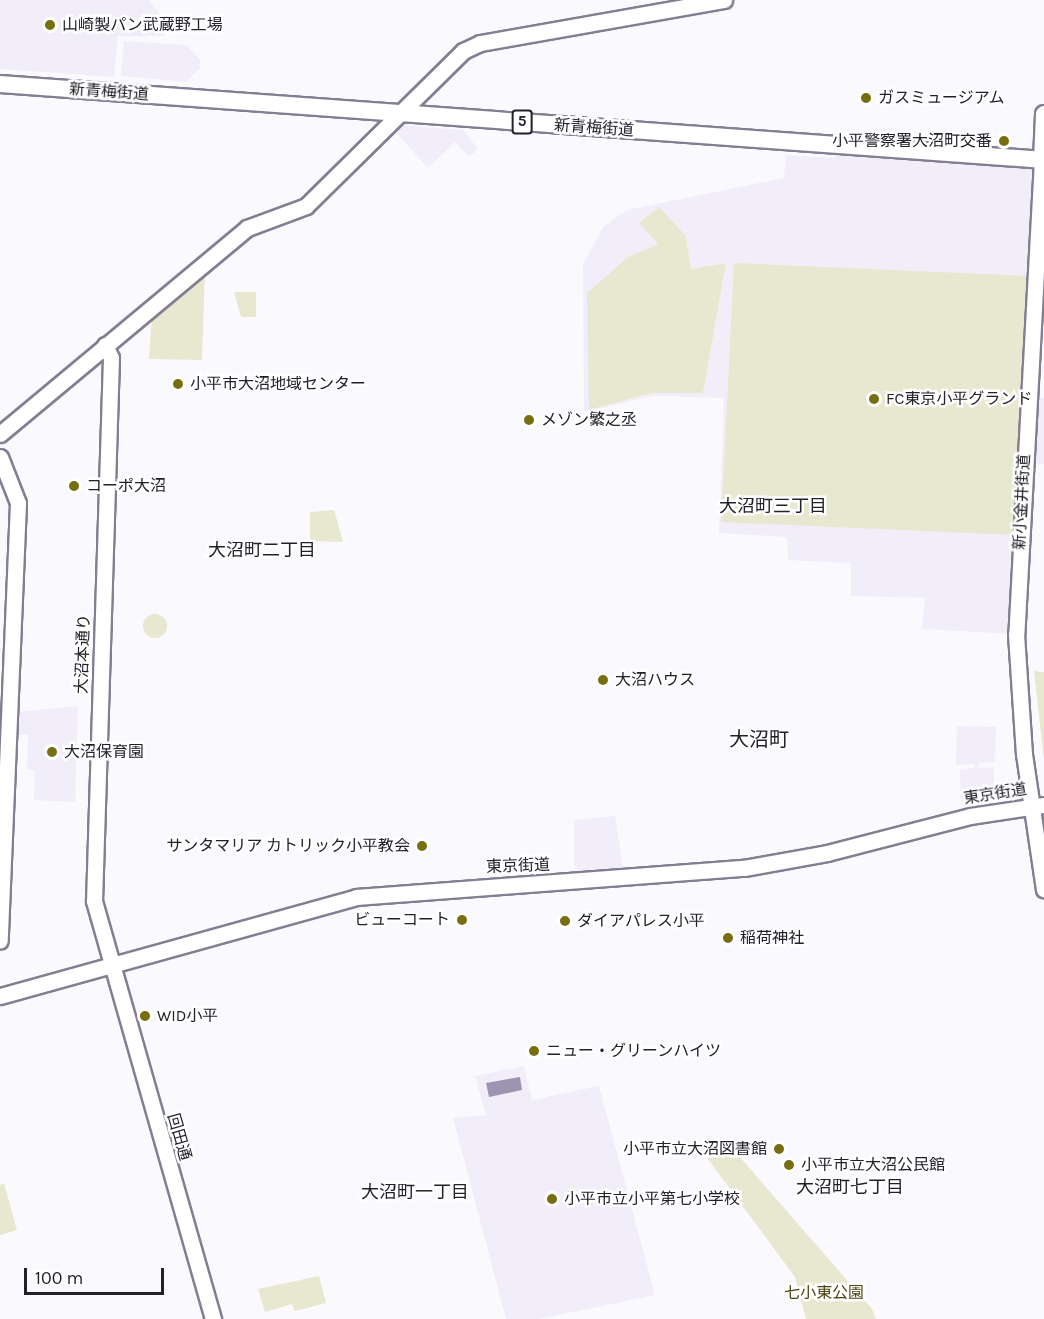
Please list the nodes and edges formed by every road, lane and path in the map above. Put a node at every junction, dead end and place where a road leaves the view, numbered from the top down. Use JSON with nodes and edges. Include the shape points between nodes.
{"nodes":[{"id":1,"x":724,"y":0,"type":"edge"},
{"id":2,"x":0,"y":84,"type":"edge"},
{"id":3,"x":400,"y":112,"type":"junction"},
{"id":4,"x":1044,"y":114,"type":"edge"},
{"id":5,"x":1043,"y":160,"type":"edge"},
{"id":6,"x":105,"y":345,"type":"junction"},
{"id":7,"x":0,"y":434,"type":"edge"},
{"id":8,"x":0,"y":458,"type":"edge"},
{"id":9,"x":1038,"y":806,"type":"edge"},
{"id":10,"x":1044,"y":890,"type":"edge"},
{"id":11,"x":0,"y":941,"type":"edge"},
{"id":12,"x":110,"y":965,"type":"junction"},
{"id":13,"x":0,"y":996,"type":"edge"},
{"id":14,"x":213,"y":1319,"type":"edge"}],
"edges":[{"from":1,"to":3,"type":"street","via":[[480,43],[447,65]]},
{"from":2,"to":3,"type":"main road","name":"新青梅街道","number":"5"},
{"from":3,"to":5,"type":"main road","name":"新青梅街道","number":"5"},
{"from":3,"to":6,"type":"street","via":[[306,206],[247,228]]},
{"from":4,"to":5,"type":"main road","name":"新小金井街道"},
{"from":5,"to":9,"type":"street","name":"新小金井街道","via":[[1016,634],[1019,703]]},
{"from":6,"to":7,"type":"street"},
{"from":6,"to":12,"type":"street","name":"大沼本通り","via":[[111,358],[93,888]]},
{"from":8,"to":11,"type":"street","via":[[18,503]]},
{"from":9,"to":10,"type":"street","name":"新小金井街道"},
{"from":9,"to":12,"type":"street","name":"東京街道","via":[[744,868],[374,894]]},
{"from":12,"to":13,"type":"street","name":"東京街道"},
{"from":12,"to":14,"type":"street","name":"回田通"}]}
